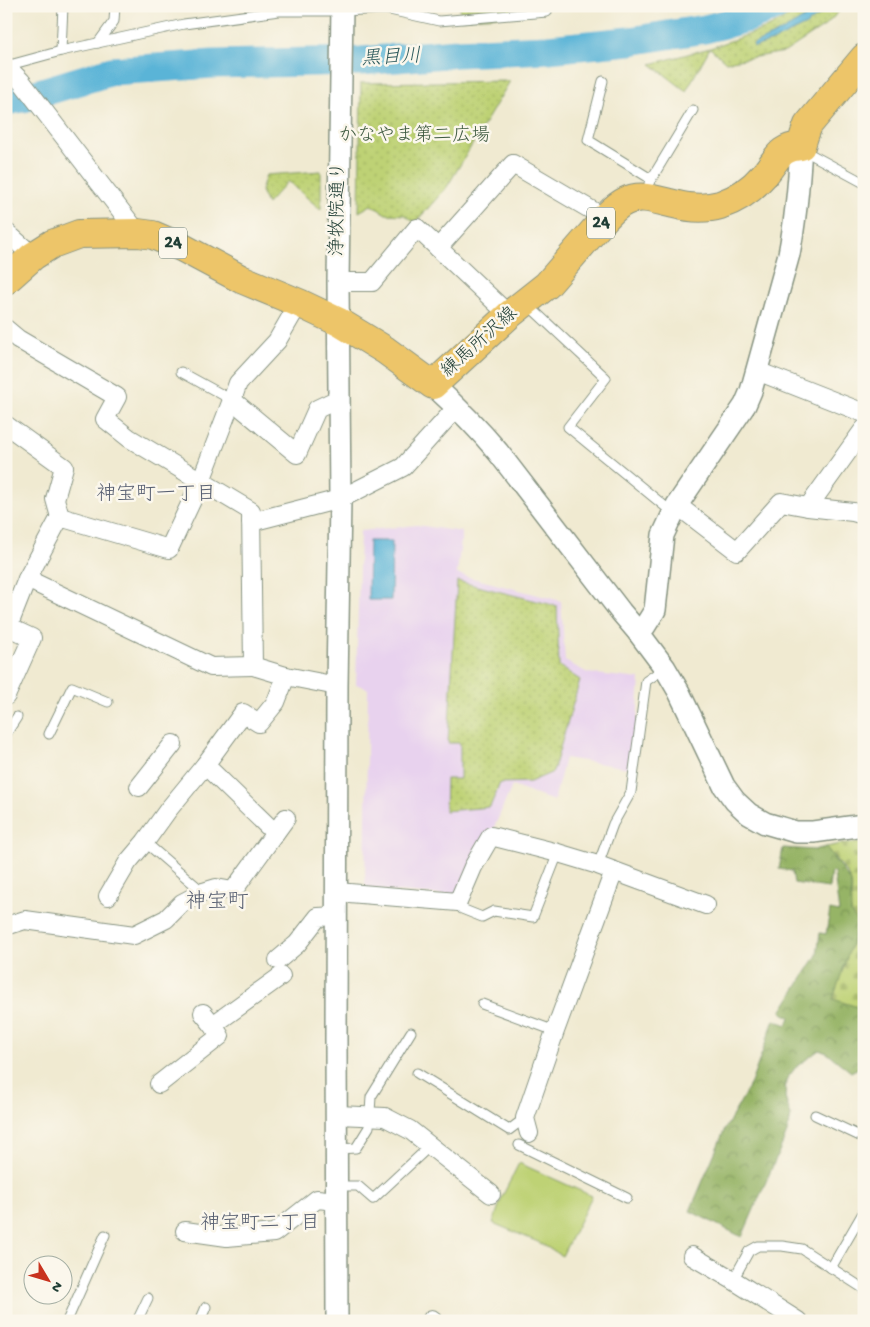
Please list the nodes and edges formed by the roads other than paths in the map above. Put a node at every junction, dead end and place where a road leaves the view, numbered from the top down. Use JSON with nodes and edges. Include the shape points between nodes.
{"nodes":[{"id":1,"x":63,"y":6,"type":"edge"},
{"id":2,"x":115,"y":6,"type":"edge"},
{"id":3,"x":342,"y":9,"type":"edge"},
{"id":4,"x":511,"y":11,"type":"edge"},
{"id":5,"x":548,"y":12,"type":"dead end"},
{"id":6,"x":98,"y":43,"type":"junction"},
{"id":7,"x":61,"y":51,"type":"junction"},
{"id":8,"x":864,"y":58,"type":"edge"},
{"id":9,"x":6,"y":66,"type":"edge"},
{"id":10,"x":603,"y":81,"type":"dead end"},
{"id":11,"x":693,"y":110,"type":"dead end"},
{"id":12,"x":801,"y":148,"type":"junction"},
{"id":13,"x":864,"y":183,"type":"edge"},
{"id":14,"x":647,"y":188,"type":"junction"},
{"id":15,"x":605,"y":218,"type":"junction"},
{"id":16,"x":6,"y":232,"type":"edge"},
{"id":17,"x":138,"y":232,"type":"junction"},
{"id":18,"x":438,"y":248,"type":"junction"},
{"id":19,"x":33,"y":256,"type":"junction"},
{"id":20,"x":6,"y":280,"type":"edge"},
{"id":21,"x":338,"y":282,"type":"junction"},
{"id":22,"x":299,"y":303,"type":"junction"},
{"id":23,"x":517,"y":309,"type":"junction"},
{"id":24,"x":338,"y":322,"type":"junction"},
{"id":25,"x":6,"y":329,"type":"edge"},
{"id":26,"x":757,"y":371,"type":"junction"},
{"id":27,"x":181,"y":372,"type":"dead end"},
{"id":28,"x":433,"y":385,"type":"junction"},
{"id":29,"x":338,"y":399,"type":"junction"},
{"id":30,"x":232,"y":400,"type":"junction"},
{"id":31,"x":457,"y":406,"type":"junction"},
{"id":32,"x":864,"y":413,"type":"edge"},
{"id":33,"x":6,"y":426,"type":"edge"},
{"id":34,"x":864,"y":429,"type":"edge"},
{"id":35,"x":201,"y":481,"type":"junction"},
{"id":36,"x":340,"y":499,"type":"junction"},
{"id":37,"x":808,"y":507,"type":"junction"},
{"id":38,"x":675,"y":510,"type":"junction"},
{"id":39,"x":864,"y":515,"type":"edge"},
{"id":40,"x":60,"y":517,"type":"junction"},
{"id":41,"x":251,"y":522,"type":"junction"},
{"id":42,"x":28,"y":579,"type":"junction"},
{"id":43,"x":12,"y":602,"type":"edge"},
{"id":44,"x":638,"y":632,"type":"junction"},
{"id":45,"x":253,"y":666,"type":"junction"},
{"id":46,"x":665,"y":668,"type":"junction"},
{"id":47,"x":286,"y":676,"type":"junction"},
{"id":48,"x":338,"y":686,"type":"junction"},
{"id":49,"x":6,"y":696,"type":"edge"},
{"id":50,"x":108,"y":702,"type":"dead end"},
{"id":51,"x":17,"y":717,"type":"dead end"},
{"id":52,"x":6,"y":734,"type":"edge"},
{"id":53,"x":49,"y":734,"type":"dead end"},
{"id":54,"x":173,"y":744,"type":"dead end"},
{"id":55,"x":206,"y":765,"type":"junction"},
{"id":56,"x":139,"y":787,"type":"dead end"},
{"id":57,"x":286,"y":818,"type":"dead end"},
{"id":58,"x":864,"y":825,"type":"edge"},
{"id":59,"x":275,"y":833,"type":"junction"},
{"id":60,"x":145,"y":842,"type":"junction"},
{"id":61,"x":558,"y":853,"type":"junction"},
{"id":62,"x":606,"y":868,"type":"junction"},
{"id":63,"x":202,"y":892,"type":"junction"},
{"id":64,"x":336,"y":892,"type":"junction"},
{"id":65,"x":108,"y":896,"type":"dead end"},
{"id":66,"x":458,"y":902,"type":"junction"},
{"id":67,"x":706,"y":905,"type":"dead end"},
{"id":68,"x":336,"y":916,"type":"junction"},
{"id":69,"x":6,"y":926,"type":"edge"},
{"id":70,"x":482,"y":1004,"type":"dead end"},
{"id":71,"x":555,"y":1031,"type":"junction"},
{"id":72,"x":411,"y":1032,"type":"dead end"},
{"id":73,"x":417,"y":1073,"type":"dead end"},
{"id":74,"x":159,"y":1084,"type":"dead end"},
{"id":75,"x":816,"y":1115,"type":"dead end"},
{"id":76,"x":337,"y":1116,"type":"junction"},
{"id":77,"x":370,"y":1116,"type":"junction"},
{"id":78,"x":524,"y":1132,"type":"junction"},
{"id":79,"x":864,"y":1138,"type":"edge"},
{"id":80,"x":430,"y":1146,"type":"junction"},
{"id":81,"x":337,"y":1149,"type":"junction"},
{"id":82,"x":337,"y":1193,"type":"junction"},
{"id":83,"x":491,"y":1194,"type":"dead end"},
{"id":84,"x":627,"y":1198,"type":"dead end"},
{"id":85,"x":864,"y":1211,"type":"edge"},
{"id":86,"x":185,"y":1230,"type":"dead end"},
{"id":87,"x":105,"y":1234,"type":"dead end"},
{"id":88,"x":692,"y":1256,"type":"dead end"},
{"id":89,"x":831,"y":1268,"type":"junction"},
{"id":90,"x":733,"y":1280,"type":"junction"},
{"id":91,"x":864,"y":1289,"type":"edge"},
{"id":92,"x":148,"y":1298,"type":"dead end"},
{"id":93,"x":206,"y":1307,"type":"dead end"},
{"id":94,"x":772,"y":1313,"type":"edge"},
{"id":95,"x":66,"y":1321,"type":"edge"},
{"id":96,"x":137,"y":1321,"type":"edge"},
{"id":97,"x":200,"y":1321,"type":"edge"},
{"id":98,"x":337,"y":1321,"type":"edge"},
{"id":99,"x":798,"y":1321,"type":"edge"}],
"edges":[{"from":1,"to":7,"type":"lane"},
{"from":2,"to":6,"type":"lane","via":[[114,21]]},
{"from":3,"to":4,"type":"lane","via":[[385,9],[439,21]]},
{"from":3,"to":6,"type":"lane","via":[[280,11],[184,24]]},
{"from":3,"to":21,"type":"street","name":"浄牧院通り"},
{"from":4,"to":5,"type":"lane"},
{"from":6,"to":7,"type":"lane"},
{"from":7,"to":9,"type":"lane"},
{"from":8,"to":12,"type":"main road","via":[[812,120]]},
{"from":9,"to":17,"type":"street"},
{"from":10,"to":14,"type":"lane","via":[[588,140]]},
{"from":11,"to":14,"type":"lane"},
{"from":12,"to":13,"type":"lane"},
{"from":12,"to":14,"type":"main road","name":"練馬所沢線","number":"24","via":[[780,153],[754,185],[742,195],[717,206],[689,207]]},
{"from":12,"to":26,"type":"street","via":[[792,240]]},
{"from":14,"to":15,"type":"main road","name":"練馬所沢線","number":"24"},
{"from":15,"to":18,"type":"street","via":[[513,164]]},
{"from":15,"to":23,"type":"main road","name":"練馬所沢線","number":"24","via":[[547,285]]},
{"from":16,"to":19,"type":"street"},
{"from":17,"to":19,"type":"main road","name":"練馬所沢線","number":"24","via":[[79,234],[52,244]]},
{"from":17,"to":22,"type":"main road","name":"練馬所沢線","number":"24","via":[[166,240],[241,279]]},
{"from":18,"to":21,"type":"street","via":[[417,228],[372,282]]},
{"from":18,"to":23,"type":"street"},
{"from":19,"to":20,"type":"main road","name":"練馬所沢線","number":"24"},
{"from":21,"to":24,"type":"street","name":"浄牧院通り"},
{"from":22,"to":24,"type":"main road","name":"練馬所沢線","number":"24"},
{"from":22,"to":30,"type":"street","via":[[277,341],[238,383]]},
{"from":23,"to":28,"type":"main road","name":"練馬所沢線","number":"24"},
{"from":23,"to":38,"type":"lane","via":[[606,378],[568,427]]},
{"from":24,"to":28,"type":"main road","name":"練馬所沢線","number":"24","via":[[385,350]]},
{"from":24,"to":29,"type":"street","name":"浄牧院通り"},
{"from":25,"to":35,"type":"street","via":[[117,397],[105,419],[129,438]]},
{"from":26,"to":32,"type":"street"},
{"from":26,"to":38,"type":"street","via":[[745,405]]},
{"from":27,"to":30,"type":"lane"},
{"from":28,"to":31,"type":"street"},
{"from":29,"to":30,"type":"street","via":[[318,409],[297,454]]},
{"from":29,"to":36,"type":"street","name":"浄牧院通り"},
{"from":30,"to":35,"type":"street"},
{"from":31,"to":36,"type":"street","via":[[402,467]]},
{"from":31,"to":44,"type":"street","via":[[498,452]]},
{"from":33,"to":40,"type":"street","via":[[64,467],[55,499]]},
{"from":34,"to":37,"type":"street"},
{"from":35,"to":40,"type":"street","via":[[169,549]]},
{"from":35,"to":41,"type":"street","via":[[251,511]]},
{"from":36,"to":41,"type":"street"},
{"from":36,"to":48,"type":"street","name":"浄牧院通り"},
{"from":37,"to":38,"type":"street","via":[[781,502],[737,551]]},
{"from":37,"to":39,"type":"street"},
{"from":38,"to":44,"type":"street","via":[[664,535],[655,610]]},
{"from":40,"to":42,"type":"street"},
{"from":41,"to":45,"type":"street"},
{"from":42,"to":43,"type":"street"},
{"from":42,"to":45,"type":"street","via":[[211,667]]},
{"from":43,"to":49,"type":"street","via":[[8,627],[32,638]]},
{"from":44,"to":46,"type":"street"},
{"from":45,"to":47,"type":"street"},
{"from":46,"to":58,"type":"street","via":[[724,786],[749,814],[765,823],[796,832]]},
{"from":46,"to":62,"type":"lane","via":[[646,681],[631,792],[613,824]]},
{"from":47,"to":48,"type":"street"},
{"from":47,"to":55,"type":"street","via":[[276,702],[259,723],[243,713]]},
{"from":48,"to":64,"type":"street","name":"浄牧院通り"},
{"from":50,"to":53,"type":"lane","via":[[72,687]]},
{"from":51,"to":52,"type":"lane"},
{"from":54,"to":56,"type":"street"},
{"from":55,"to":59,"type":"street"},
{"from":55,"to":60,"type":"street"},
{"from":57,"to":59,"type":"street"},
{"from":59,"to":63,"type":"street","via":[[233,891],[216,888]]},
{"from":60,"to":63,"type":"lane"},
{"from":60,"to":65,"type":"street","via":[[128,862]]},
{"from":61,"to":62,"type":"street"},
{"from":61,"to":66,"type":"street","via":[[491,836]]},
{"from":61,"to":66,"type":"lane","via":[[533,917],[494,911],[482,917],[462,909]]},
{"from":62,"to":67,"type":"street"},
{"from":62,"to":71,"type":"street"},
{"from":63,"to":69,"type":"street","via":[[182,903],[166,919],[134,935],[25,920]]},
{"from":64,"to":66,"type":"street"},
{"from":64,"to":68,"type":"street","name":"浄牧院通り"},
{"from":68,"to":74,"type":"street","via":[[318,917],[279,968],[208,1019],[220,1036]]},
{"from":68,"to":76,"type":"street","name":"浄牧院通り"},
{"from":70,"to":71,"type":"lane"},
{"from":71,"to":78,"type":"street"},
{"from":72,"to":77,"type":"lane","via":[[371,1097]]},
{"from":73,"to":78,"type":"lane","via":[[509,1130]]},
{"from":75,"to":79,"type":"lane"},
{"from":76,"to":77,"type":"street"},
{"from":76,"to":81,"type":"street","name":"浄牧院通り"},
{"from":77,"to":80,"type":"street","via":[[385,1117],[410,1130]]},
{"from":77,"to":81,"type":"lane","via":[[369,1127],[356,1148]]},
{"from":78,"to":84,"type":"lane"},
{"from":80,"to":82,"type":"lane","via":[[373,1199],[358,1186]]},
{"from":80,"to":83,"type":"street"},
{"from":81,"to":82,"type":"street","name":"浄牧院通り"},
{"from":82,"to":86,"type":"street","via":[[317,1199],[274,1233],[227,1238]]},
{"from":82,"to":98,"type":"street","name":"浄牧院通り"},
{"from":85,"to":89,"type":"lane"},
{"from":87,"to":95,"type":"lane"},
{"from":88,"to":90,"type":"street"},
{"from":89,"to":90,"type":"lane","via":[[802,1249],[758,1246],[750,1251]]},
{"from":89,"to":91,"type":"lane"},
{"from":90,"to":94,"type":"street"},
{"from":92,"to":96,"type":"lane"},
{"from":93,"to":97,"type":"lane"},
{"from":94,"to":99,"type":"street"}]}
